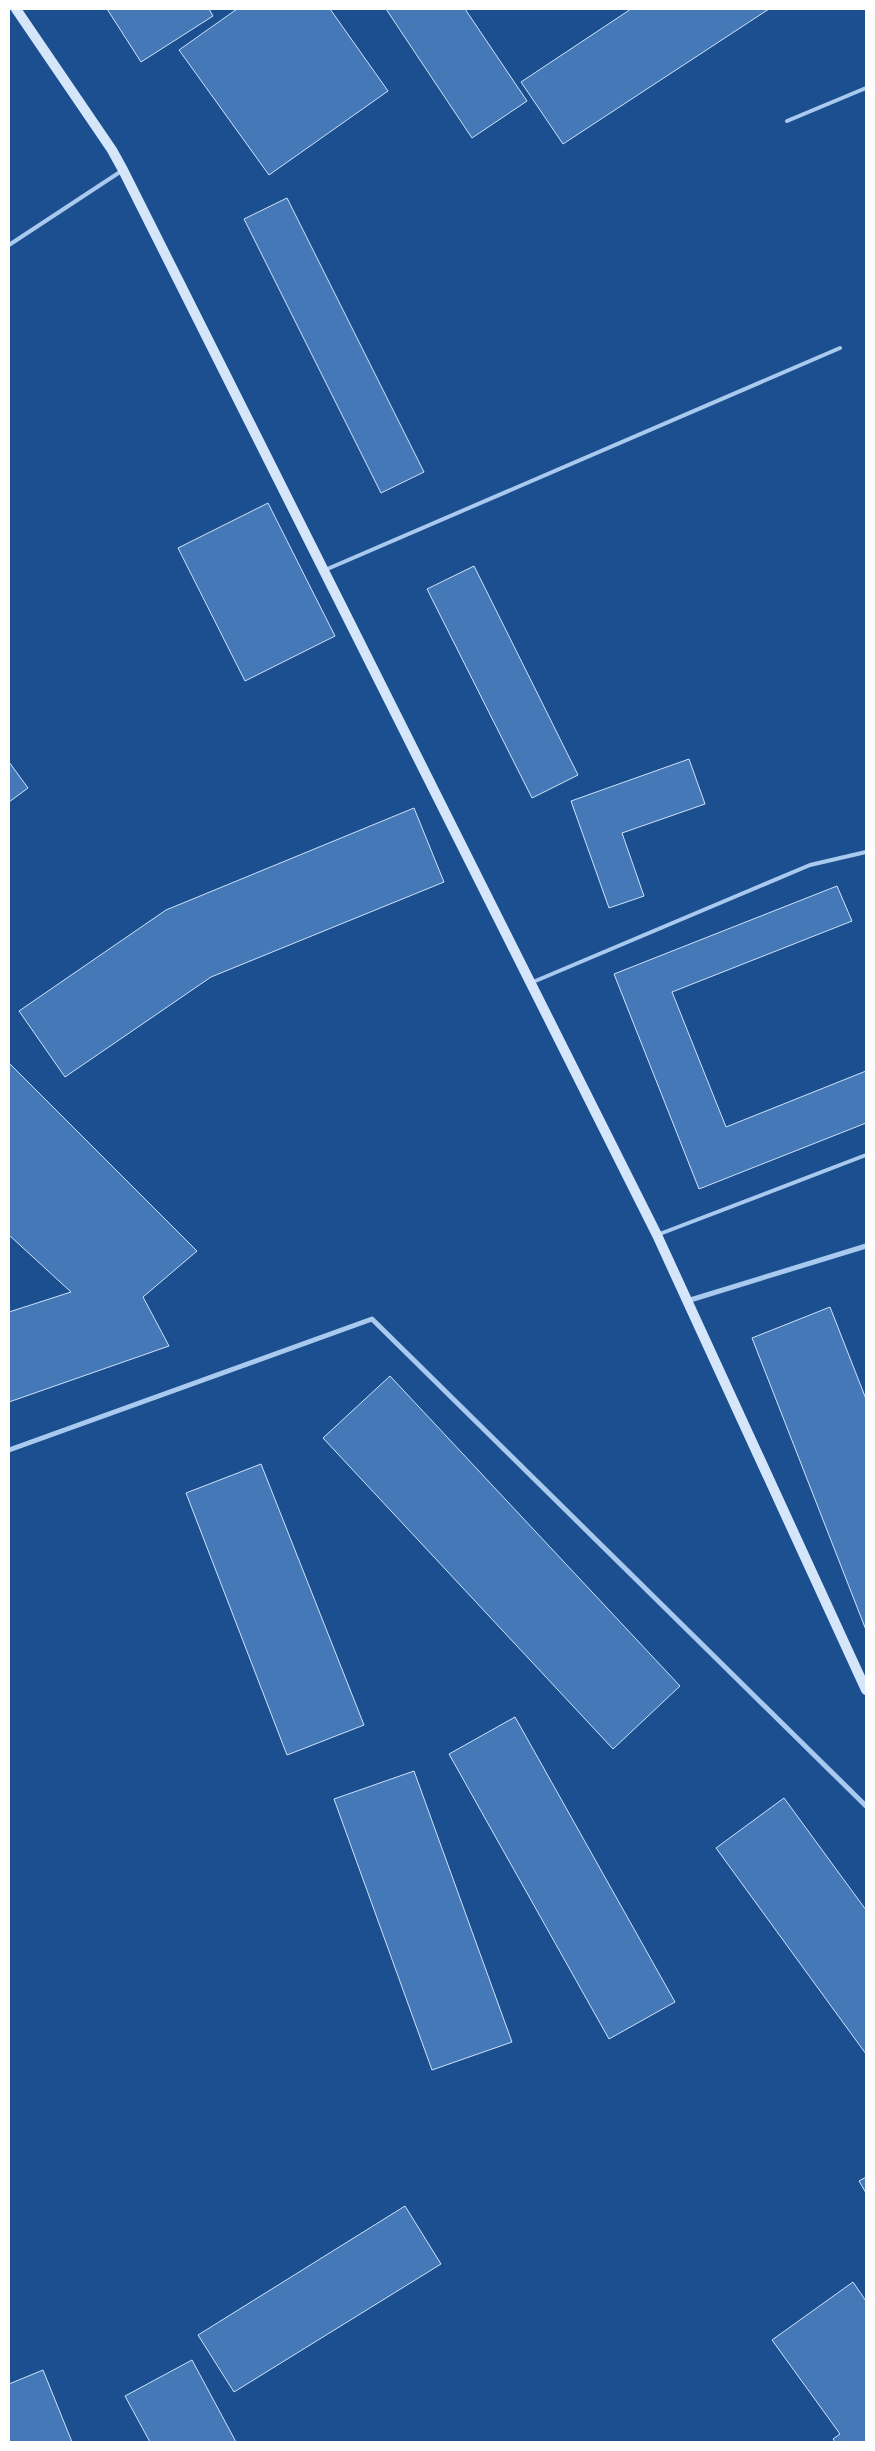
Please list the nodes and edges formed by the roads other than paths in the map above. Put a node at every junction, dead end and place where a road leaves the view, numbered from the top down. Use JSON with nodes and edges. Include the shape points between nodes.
{"nodes":[{"id":1,"x":16,"y":9,"type":"edge"},
{"id":2,"x":866,"y":88,"type":"edge"},
{"id":3,"x":787,"y":121,"type":"dead end"},
{"id":4,"x":123,"y":170,"type":"junction"},
{"id":5,"x":9,"y":244,"type":"edge"},
{"id":6,"x":840,"y":348,"type":"dead end"},
{"id":7,"x":323,"y":571,"type":"junction"},
{"id":8,"x":866,"y":852,"type":"edge"},
{"id":9,"x":531,"y":983,"type":"junction"},
{"id":10,"x":866,"y":1155,"type":"edge"},
{"id":11,"x":657,"y":1235,"type":"junction"},
{"id":12,"x":866,"y":1246,"type":"edge"},
{"id":13,"x":687,"y":1301,"type":"junction"},
{"id":14,"x":9,"y":1450,"type":"edge"},
{"id":15,"x":866,"y":1690,"type":"edge"},
{"id":16,"x":866,"y":1806,"type":"edge"}],
"edges":[{"from":1,"to":4,"type":"street"},
{"from":2,"to":3,"type":"lane"},
{"from":4,"to":5,"type":"lane"},
{"from":4,"to":7,"type":"street"},
{"from":6,"to":7,"type":"lane"},
{"from":7,"to":9,"type":"street"},
{"from":8,"to":9,"type":"lane","via":[[810,865]]},
{"from":9,"to":11,"type":"street"},
{"from":10,"to":11,"type":"lane"},
{"from":11,"to":13,"type":"street"},
{"from":12,"to":13,"type":"street"},
{"from":13,"to":15,"type":"street"},
{"from":14,"to":16,"type":"street","via":[[372,1319]]}]}
